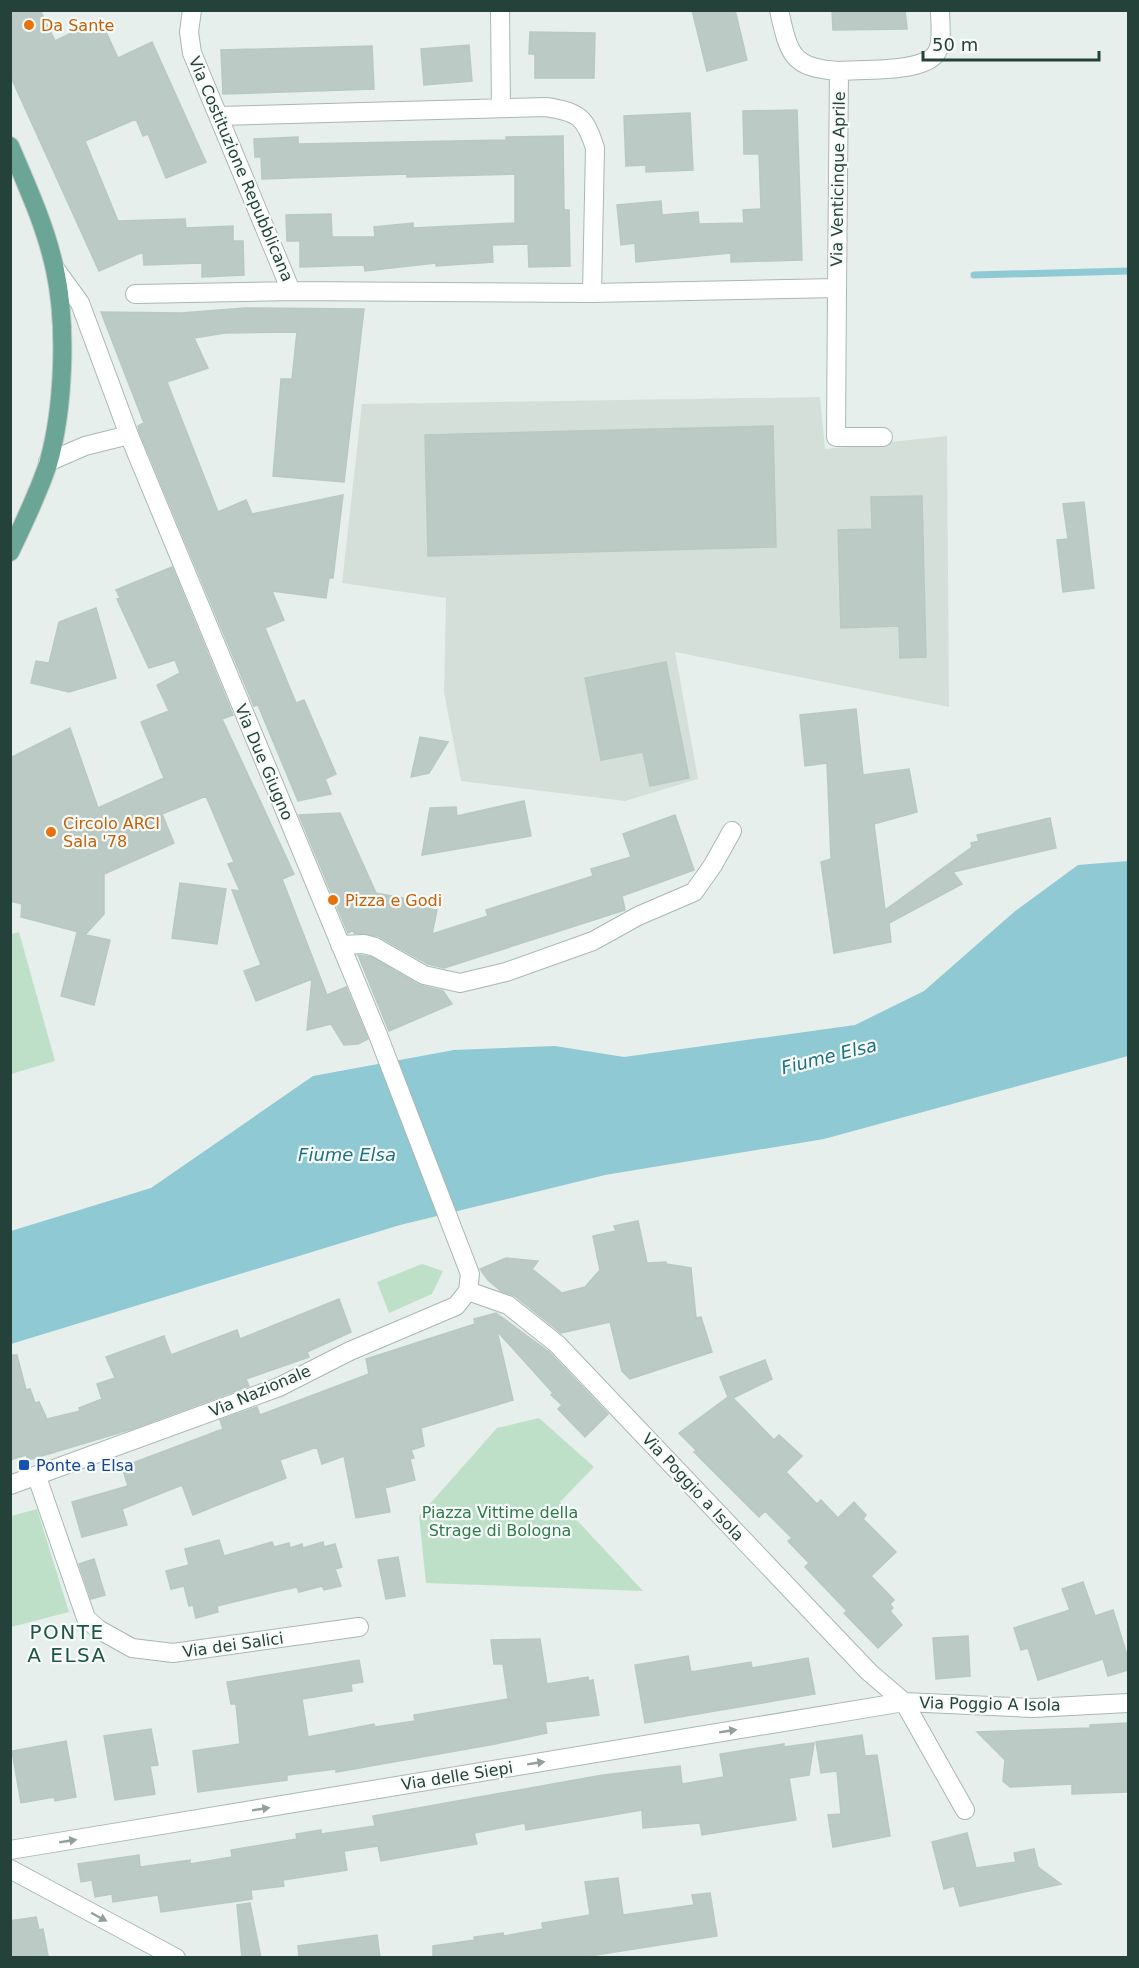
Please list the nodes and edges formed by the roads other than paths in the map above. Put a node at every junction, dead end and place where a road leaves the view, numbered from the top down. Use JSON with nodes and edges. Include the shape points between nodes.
{"nodes":[{"id":1,"x":192,"y":10,"type":"edge"},
{"id":2,"x":500,"y":10,"type":"edge"},
{"id":3,"x":779,"y":10,"type":"edge"},
{"id":4,"x":940,"y":10,"type":"edge"},
{"id":5,"x":839,"y":71,"type":"junction"},
{"id":6,"x":501,"y":108,"type":"junction"},
{"id":7,"x":218,"y":116,"type":"junction"},
{"id":8,"x":10,"y":146,"type":"edge"},
{"id":9,"x":56,"y":270,"type":"junction"},
{"id":10,"x":837,"y":288,"type":"junction"},
{"id":11,"x":291,"y":291,"type":"junction"},
{"id":12,"x":592,"y":293,"type":"junction"},
{"id":13,"x":135,"y":294,"type":"dead end"},
{"id":14,"x":129,"y":435,"type":"junction"},
{"id":15,"x":883,"y":437,"type":"dead end"},
{"id":16,"x":48,"y":462,"type":"junction"},
{"id":17,"x":10,"y":552,"type":"edge"},
{"id":18,"x":732,"y":831,"type":"dead end"},
{"id":19,"x":340,"y":945,"type":"junction"},
{"id":20,"x":468,"y":1291,"type":"junction"},
{"id":21,"x":37,"y":1477,"type":"junction"},
{"id":22,"x":10,"y":1485,"type":"edge"},
{"id":23,"x":358,"y":1627,"type":"dead end"},
{"id":24,"x":904,"y":1702,"type":"junction"},
{"id":25,"x":1128,"y":1702,"type":"edge"},
{"id":26,"x":965,"y":1810,"type":"dead end"},
{"id":27,"x":10,"y":1850,"type":"edge"},
{"id":28,"x":10,"y":1869,"type":"edge"},
{"id":29,"x":176,"y":1958,"type":"edge"}],
"edges":[{"from":1,"to":7,"type":"street","name":"Via Costituzione Repubblicana","via":[[192,53]]},
{"from":2,"to":6,"type":"street"},
{"from":3,"to":5,"type":"street","via":[[787,46],[798,63]]},
{"from":4,"to":5,"type":"street","name":"Via Venticinque Aprile","via":[[938,51],[931,60],[916,66]]},
{"from":5,"to":10,"type":"street","name":"Via Venticinque Aprile"},
{"from":6,"to":7,"type":"street"},
{"from":6,"to":12,"type":"street","via":[[573,111],[588,127],[595,148]]},
{"from":7,"to":11,"type":"street","name":"Via Costituzione Repubblicana"},
{"from":8,"to":9,"type":"main road"},
{"from":9,"to":14,"type":"street","name":"Via Due Giugno","via":[[80,303]]},
{"from":9,"to":16,"type":"main road","via":[[61,359],[58,409]]},
{"from":10,"to":12,"type":"street"},
{"from":10,"to":15,"type":"street","name":"Via Venticinque Aprile","via":[[836,437]]},
{"from":11,"to":12,"type":"street"},
{"from":11,"to":13,"type":"street"},
{"from":14,"to":16,"type":"street","via":[[85,446]]},
{"from":14,"to":19,"type":"street","name":"Via Due Giugno"},
{"from":16,"to":17,"type":"main road"},
{"from":18,"to":19,"type":"street","via":[[693,892],[593,941],[506,972],[460,983],[424,975],[375,946]]},
{"from":19,"to":20,"type":"street","name":"Via Due Giugno","via":[[466,1259],[471,1274]]},
{"from":20,"to":21,"type":"street","name":"Via Nazionale","via":[[456,1306],[350,1351],[279,1387]]},
{"from":20,"to":24,"type":"street","name":"Via Poggio a Isola","via":[[508,1305],[557,1344],[869,1672]]},
{"from":21,"to":22,"type":"street","name":"Via Nazionale"},
{"from":21,"to":23,"type":"street","name":"Via dei Salici","via":[[86,1618],[132,1648],[172,1653]]},
{"from":24,"to":25,"type":"street","name":"Via Poggio A Isola","via":[[1033,1708]]},
{"from":24,"to":26,"type":"street","name":"Via Poggio A Isola"},
{"from":27,"to":24,"type":"street","name":"Via delle Siepi","one_way":true},
{"from":28,"to":29,"type":"street","one_way":true}]}
